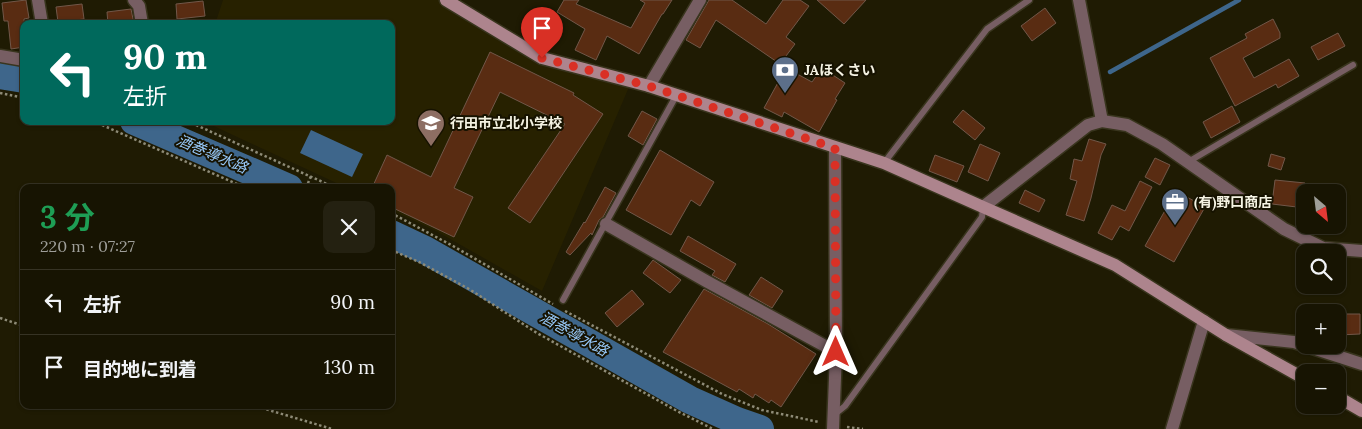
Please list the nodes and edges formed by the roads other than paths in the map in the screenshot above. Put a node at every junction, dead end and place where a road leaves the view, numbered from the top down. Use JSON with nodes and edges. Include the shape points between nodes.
{"nodes":[{"id":1,"x":38,"y":0,"type":"edge"},
{"id":2,"x":134,"y":0,"type":"edge"},
{"id":3,"x":446,"y":0,"type":"edge"},
{"id":4,"x":700,"y":0,"type":"edge"},
{"id":5,"x":1029,"y":0,"type":"edge"},
{"id":6,"x":1079,"y":0,"type":"edge"},
{"id":7,"x":41,"y":20,"type":"edge"},
{"id":8,"x":141,"y":20,"type":"edge"},
{"id":9,"x":0,"y":56,"type":"edge"},
{"id":10,"x":20,"y":59,"type":"edge"},
{"id":11,"x":1353,"y":65,"type":"dead end"},
{"id":12,"x":649,"y":86,"type":"junction"},
{"id":13,"x":676,"y":96,"type":"junction"},
{"id":14,"x":1102,"y":121,"type":"junction"},
{"id":15,"x":835,"y":148,"type":"junction"},
{"id":16,"x":1187,"y":162,"type":"junction"},
{"id":17,"x":884,"y":163,"type":"junction"},
{"id":18,"x":983,"y":206,"type":"junction"},
{"id":19,"x":606,"y":224,"type":"junction"},
{"id":20,"x":1362,"y":251,"type":"edge"},
{"id":21,"x":563,"y":300,"type":"dead end"},
{"id":22,"x":1204,"y":321,"type":"junction"},
{"id":23,"x":1226,"y":335,"type":"junction"},
{"id":24,"x":836,"y":352,"type":"junction"},
{"id":25,"x":1362,"y":364,"type":"edge"},
{"id":26,"x":1296,"y":374,"type":"edge"},
{"id":27,"x":1346,"y":402,"type":"edge"},
{"id":28,"x":1362,"y":411,"type":"edge"},
{"id":29,"x":833,"y":424,"type":"edge"},
{"id":30,"x":1172,"y":429,"type":"edge"}],
"edges":[{"from":1,"to":7,"type":"street"},
{"from":2,"to":8,"type":"street","via":[[139,6]]},
{"from":3,"to":12,"type":"street","via":[[542,58]]},
{"from":4,"to":12,"type":"street"},
{"from":5,"to":17,"type":"lane","via":[[987,29]]},
{"from":6,"to":14,"type":"street"},
{"from":9,"to":10,"type":"street"},
{"from":11,"to":16,"type":"lane"},
{"from":12,"to":13,"type":"street"},
{"from":13,"to":15,"type":"street"},
{"from":13,"to":19,"type":"lane"},
{"from":14,"to":16,"type":"street","via":[[1127,124]]},
{"from":14,"to":18,"type":"street","via":[[1088,125]]},
{"from":15,"to":17,"type":"street"},
{"from":15,"to":24,"type":"street"},
{"from":16,"to":20,"type":"street","via":[[1284,229],[1323,248]]},
{"from":17,"to":18,"type":"street"},
{"from":18,"to":22,"type":"street","via":[[1115,265]]},
{"from":18,"to":29,"type":"lane","via":[[982,217]]},
{"from":19,"to":21,"type":"lane"},
{"from":19,"to":24,"type":"street"},
{"from":22,"to":23,"type":"street"},
{"from":22,"to":30,"type":"street"},
{"from":23,"to":25,"type":"street","via":[[1294,342]]},
{"from":23,"to":26,"type":"street"},
{"from":24,"to":29,"type":"street"},
{"from":27,"to":28,"type":"street"}]}
